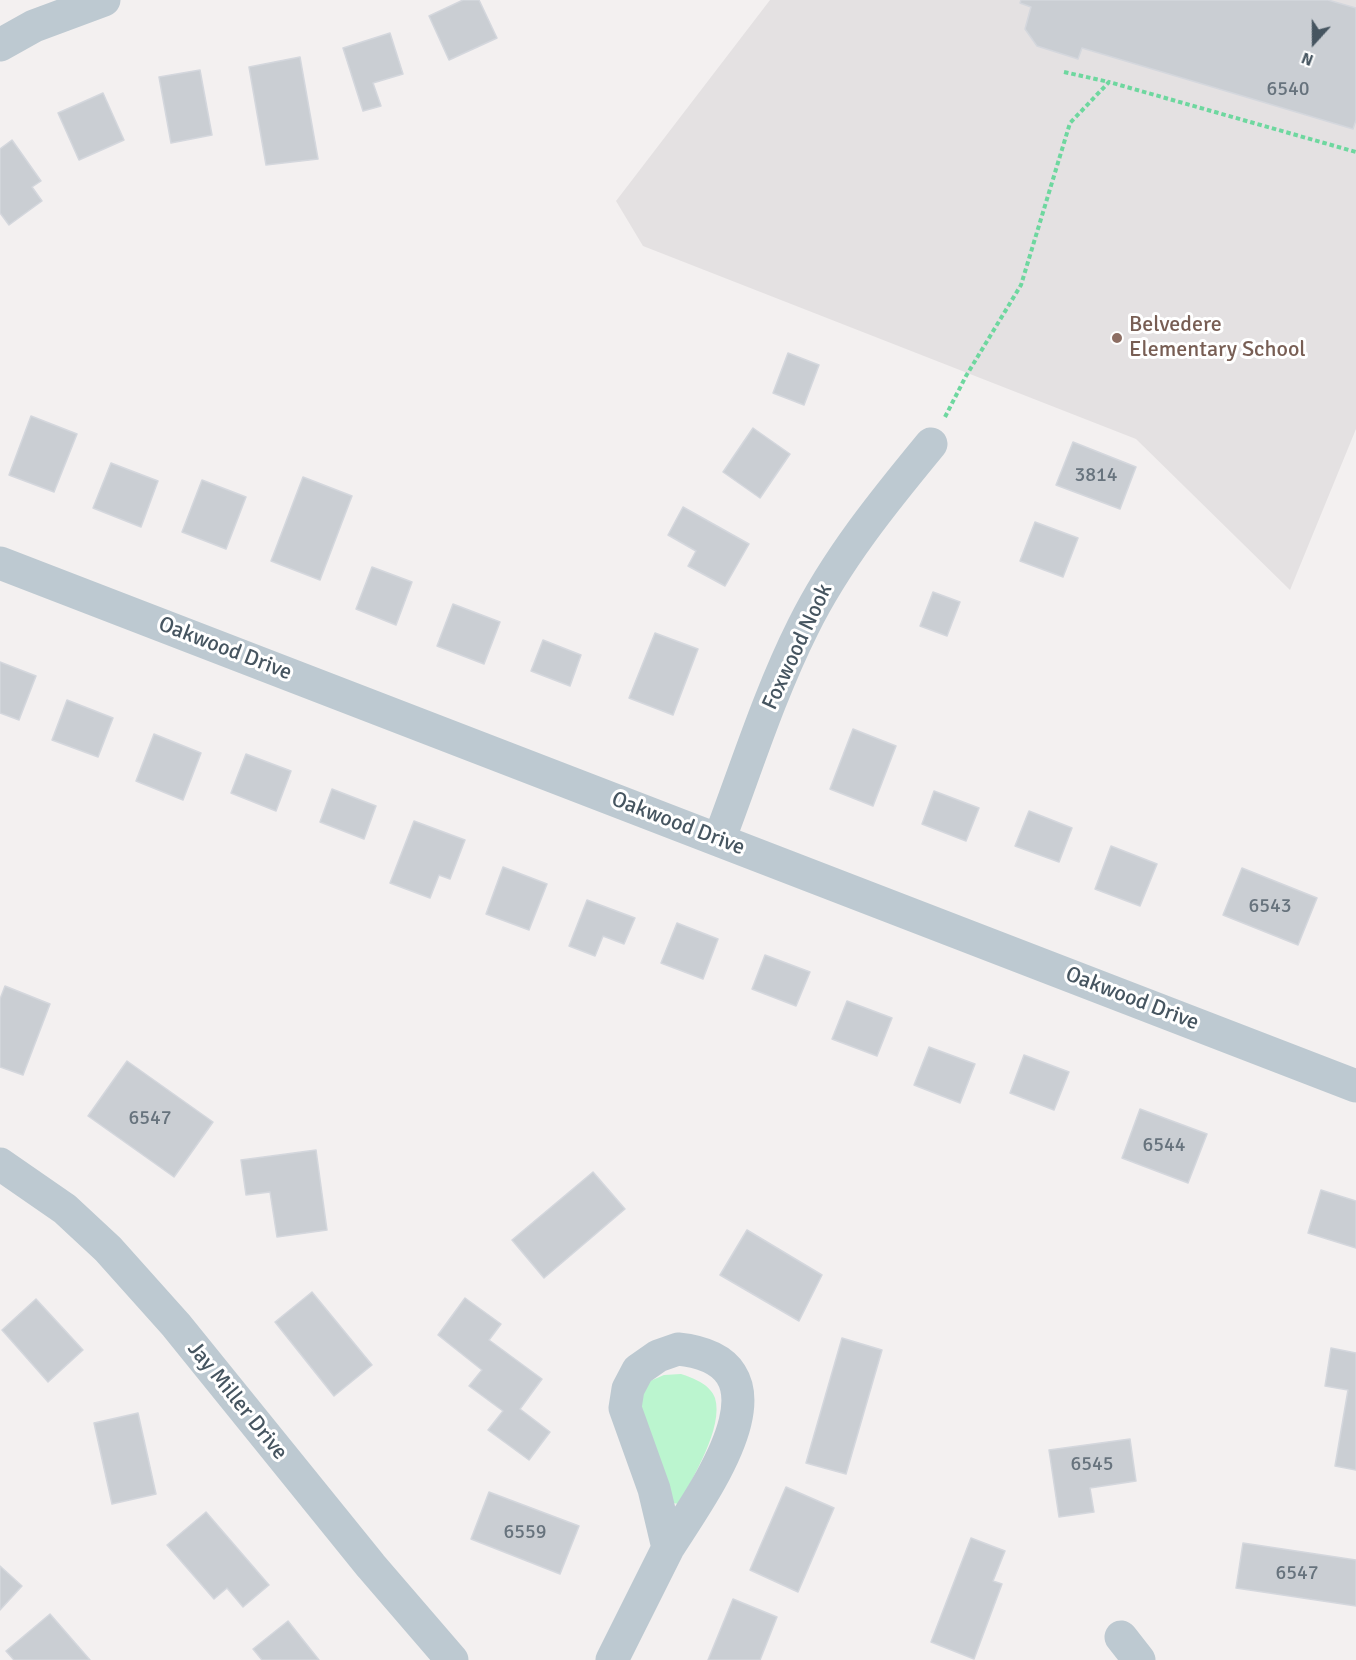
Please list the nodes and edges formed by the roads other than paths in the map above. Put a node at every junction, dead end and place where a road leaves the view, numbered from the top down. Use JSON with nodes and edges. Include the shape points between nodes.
{"nodes":[{"id":1,"x":104,"y":0,"type":"edge"},
{"id":2,"x":0,"y":45,"type":"edge"},
{"id":3,"x":931,"y":444,"type":"dead end"},
{"id":4,"x":0,"y":563,"type":"edge"},
{"id":5,"x":719,"y":840,"type":"junction"},
{"id":6,"x":1356,"y":1086,"type":"edge"},
{"id":7,"x":0,"y":1164,"type":"edge"},
{"id":8,"x":668,"y":1548,"type":"junction"},
{"id":9,"x":452,"y":1660,"type":"edge"},
{"id":10,"x":612,"y":1660,"type":"edge"}],
"edges":[{"from":1,"to":2,"type":"street","via":[[34,26]]},
{"from":3,"to":5,"type":"street","name":"Foxwood Nook","via":[[883,502],[837,568],[803,627]]},
{"from":4,"to":5,"type":"street","name":"Oakwood Drive"},
{"from":5,"to":6,"type":"street","name":"Oakwood Drive"},
{"from":7,"to":9,"type":"street","name":"Jay Miller Drive","via":[[65,1209],[108,1250],[176,1325],[370,1566]]},
{"from":8,"to":8,"type":"street","via":[[654,1489],[625,1408],[628,1389],[638,1370],[658,1356],[678,1349],[717,1359],[739,1390],[739,1411],[721,1459]]},
{"from":8,"to":10,"type":"street"}]}
